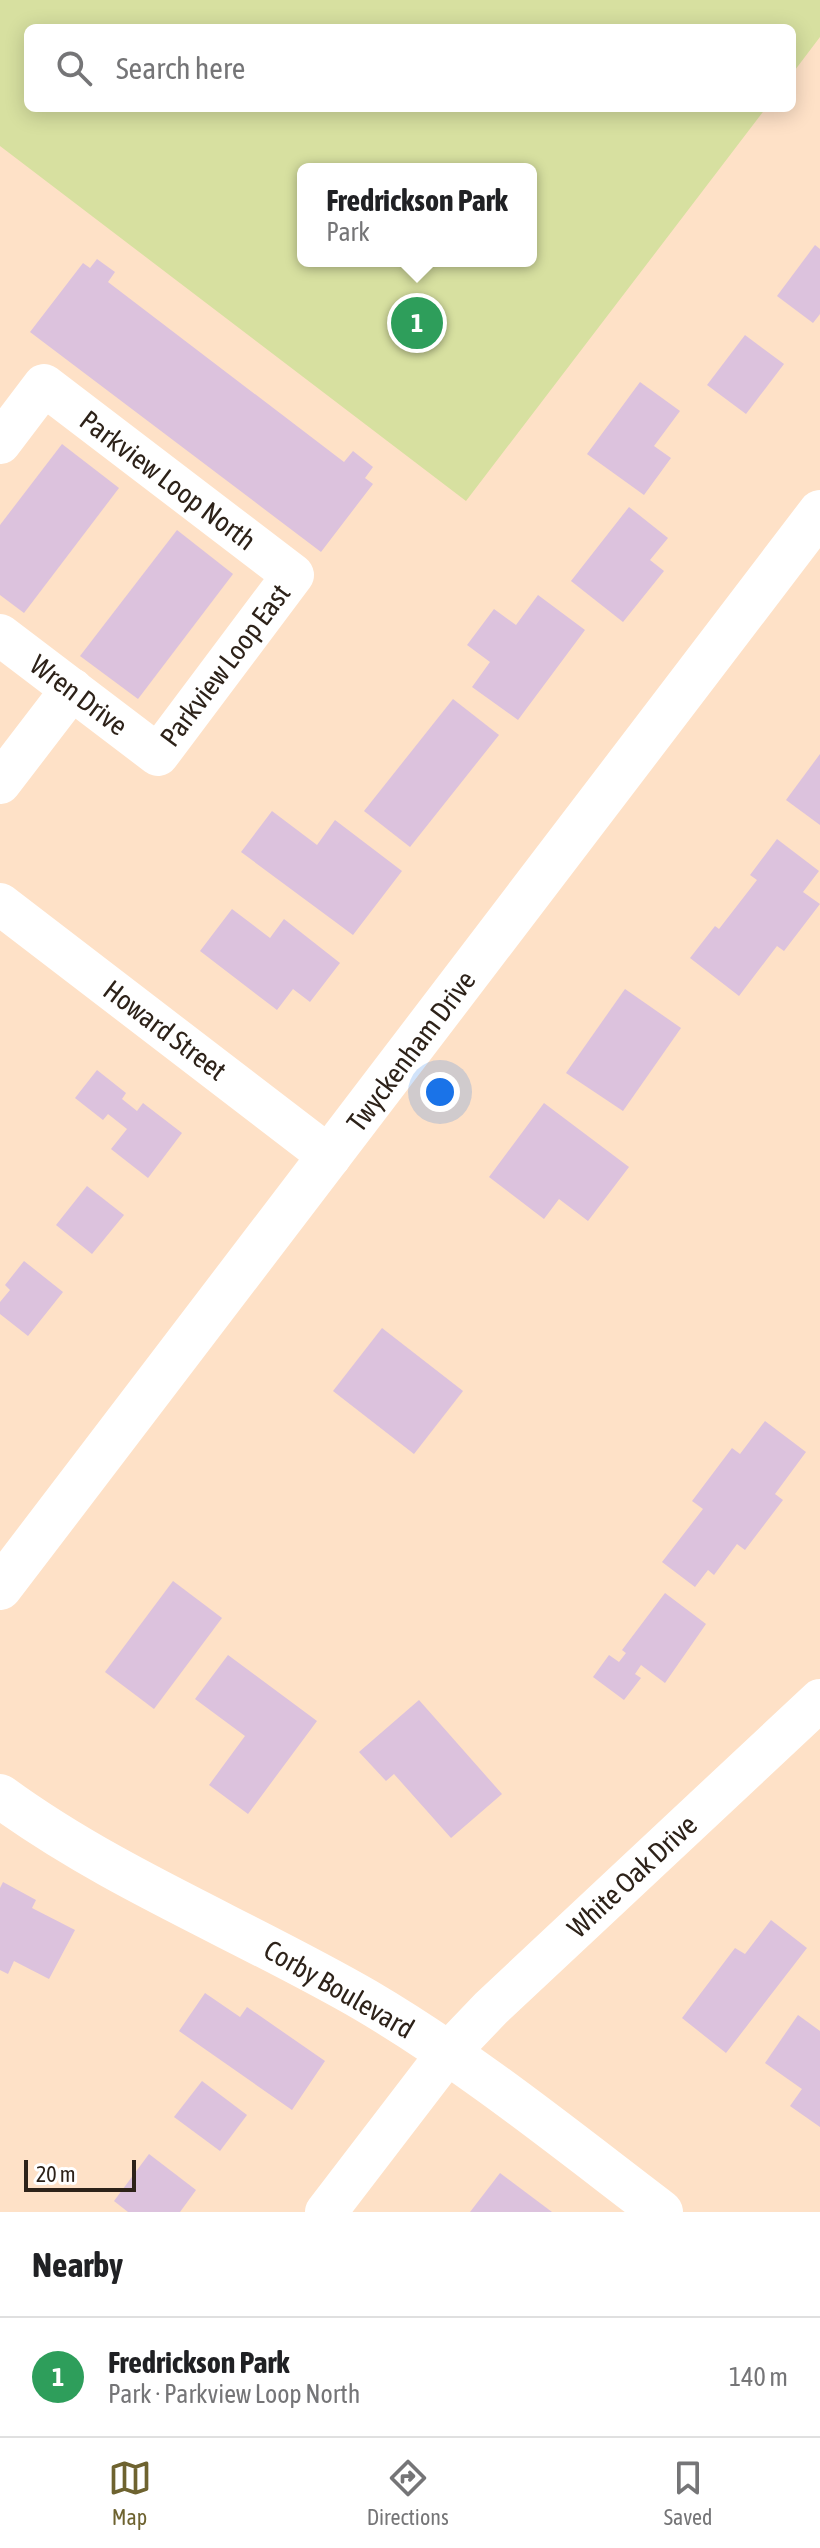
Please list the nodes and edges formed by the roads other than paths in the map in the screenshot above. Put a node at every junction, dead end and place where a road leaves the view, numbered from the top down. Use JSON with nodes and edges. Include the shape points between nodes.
{"nodes":[{"id":1,"x":0,"y":443,"type":"edge"},
{"id":2,"x":820,"y":512,"type":"edge"},
{"id":3,"x":293,"y":575,"type":"joint"},
{"id":4,"x":0,"y":635,"type":"edge"},
{"id":5,"x":72,"y":689,"type":"junction"},
{"id":6,"x":158,"y":755,"type":"joint"},
{"id":7,"x":0,"y":783,"type":"edge"},
{"id":8,"x":0,"y":904,"type":"edge"},
{"id":9,"x":330,"y":1157,"type":"junction"},
{"id":10,"x":0,"y":1588,"type":"edge"},
{"id":11,"x":820,"y":1700,"type":"edge"},
{"id":12,"x":0,"y":1796,"type":"edge"},
{"id":13,"x":447,"y":2054,"type":"junction"},
{"id":14,"x":326,"y":2212,"type":"edge"},
{"id":15,"x":661,"y":2212,"type":"edge"}],
"edges":[{"from":1,"to":3,"type":"street","name":"Parkview Loop North","via":[[44,385]]},
{"from":2,"to":9,"type":"street","name":"Twyckenham Drive"},
{"from":3,"to":6,"type":"street","name":"Parkview Loop East"},
{"from":4,"to":5,"type":"street","name":"Wren Drive"},
{"from":5,"to":6,"type":"street","name":"Wren Drive"},
{"from":5,"to":7,"type":"street"},
{"from":8,"to":9,"type":"street","name":"Howard Street"},
{"from":9,"to":10,"type":"street","name":"Twyckenham Drive"},
{"from":11,"to":13,"type":"street","name":"White Oak Drive"},
{"from":12,"to":13,"type":"street","name":"Corby Boulevard","via":[[124,1874],[367,2001]]},
{"from":13,"to":14,"type":"street","name":"White Oak Drive"},
{"from":13,"to":15,"type":"street","name":"Corby Boulevard"}]}
